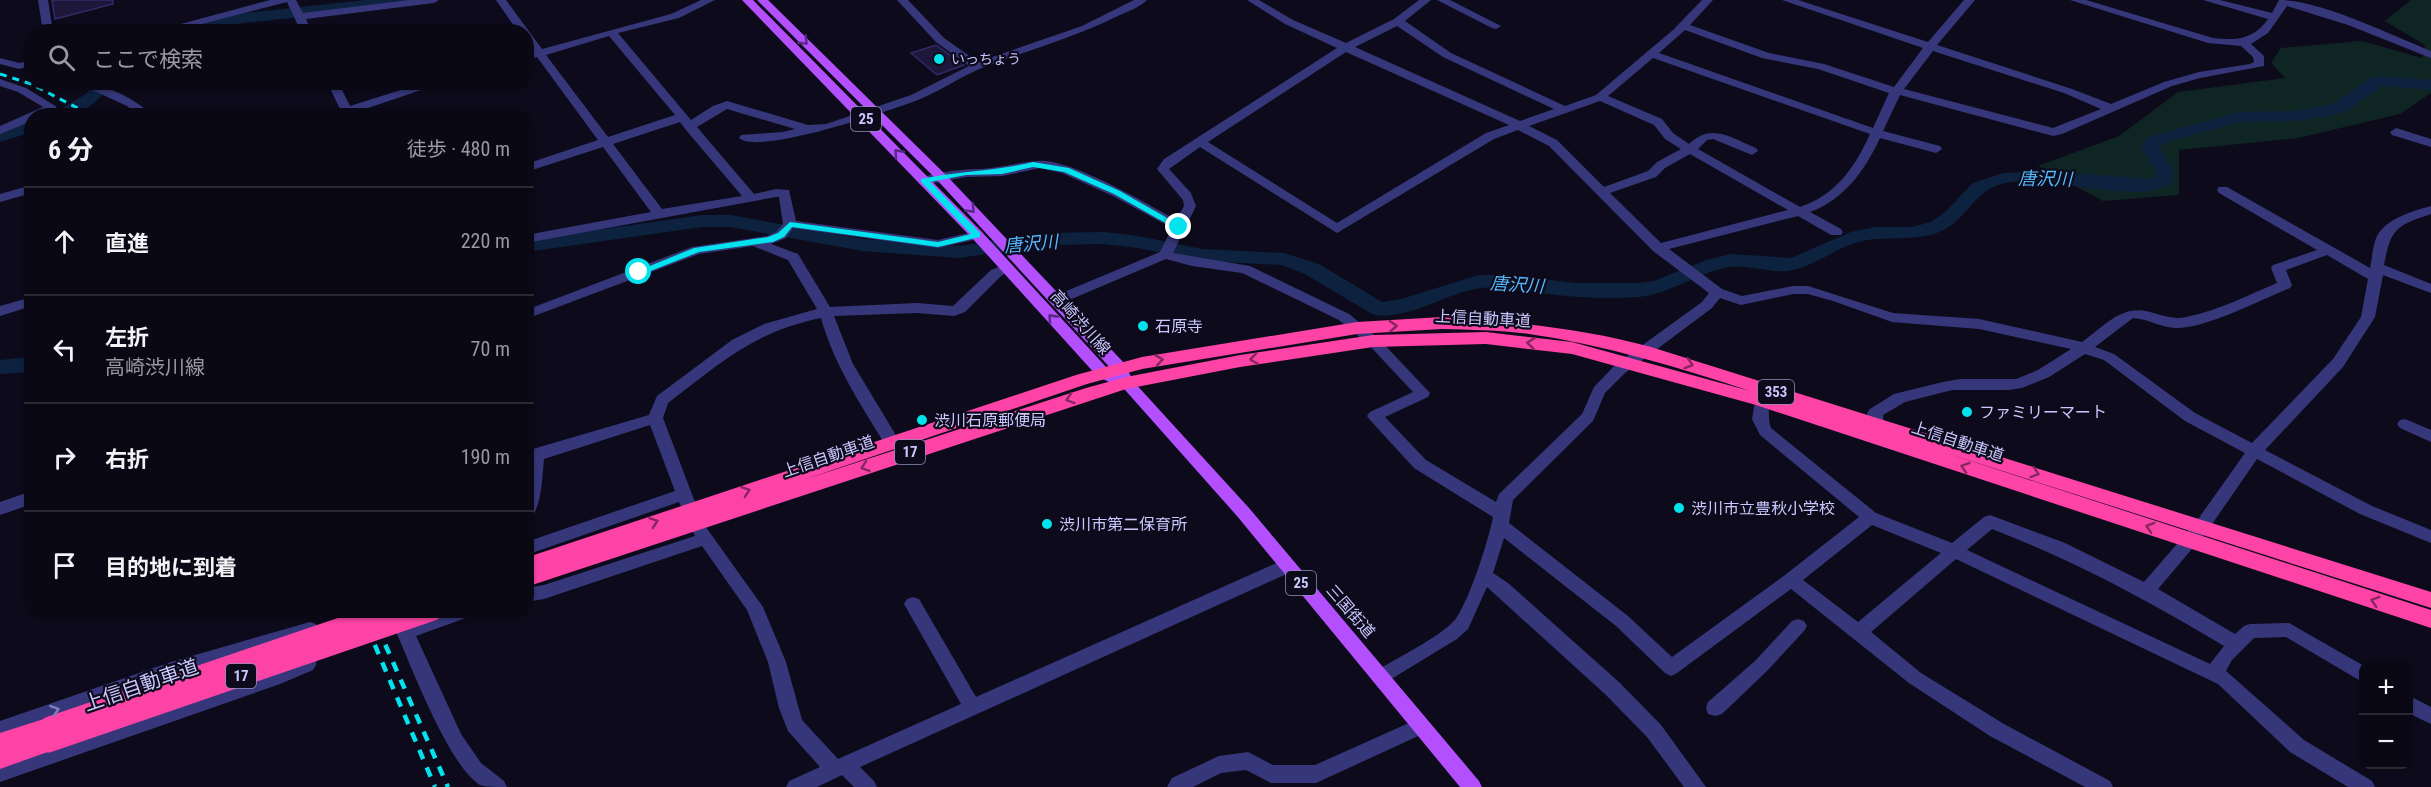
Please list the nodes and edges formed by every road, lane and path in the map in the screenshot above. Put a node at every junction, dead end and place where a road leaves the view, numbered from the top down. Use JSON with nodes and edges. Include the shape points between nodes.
{"nodes":[{"id":1,"x":43,"y":0,"type":"edge"},
{"id":2,"x":283,"y":0,"type":"edge"},
{"id":3,"x":291,"y":0,"type":"edge"},
{"id":4,"x":434,"y":0,"type":"edge"},
{"id":5,"x":501,"y":0,"type":"edge"},
{"id":6,"x":710,"y":0,"type":"edge"},
{"id":7,"x":747,"y":0,"type":"edge"},
{"id":8,"x":762,"y":0,"type":"edge"},
{"id":9,"x":902,"y":0,"type":"edge"},
{"id":10,"x":1142,"y":0,"type":"edge"},
{"id":11,"x":1252,"y":0,"type":"edge"},
{"id":12,"x":1426,"y":0,"type":"edge"},
{"id":13,"x":1442,"y":0,"type":"edge"},
{"id":14,"x":1708,"y":0,"type":"edge"},
{"id":15,"x":1788,"y":0,"type":"edge"},
{"id":16,"x":1970,"y":0,"type":"edge"},
{"id":17,"x":2075,"y":0,"type":"edge"},
{"id":18,"x":2208,"y":0,"type":"edge"},
{"id":19,"x":2284,"y":1,"type":"edge"},
{"id":20,"x":2274,"y":16,"type":"junction"},
{"id":21,"x":300,"y":17,"type":"junction"},
{"id":22,"x":1398,"y":21,"type":"junction"},
{"id":23,"x":47,"y":24,"type":"edge"},
{"id":24,"x":188,"y":24,"type":"edge"},
{"id":25,"x":303,"y":24,"type":"edge"},
{"id":26,"x":518,"y":24,"type":"edge"},
{"id":27,"x":1496,"y":26,"type":"dead end"},
{"id":28,"x":1684,"y":26,"type":"junction"},
{"id":29,"x":611,"y":32,"type":"junction"},
{"id":30,"x":2244,"y":43,"type":"junction"},
{"id":31,"x":534,"y":46,"type":"edge"},
{"id":32,"x":1930,"y":47,"type":"junction"},
{"id":33,"x":1345,"y":48,"type":"junction"},
{"id":34,"x":539,"y":53,"type":"junction"},
{"id":35,"x":1651,"y":54,"type":"junction"},
{"id":36,"x":534,"y":55,"type":"edge"},
{"id":37,"x":2431,"y":55,"type":"edge"},
{"id":38,"x":0,"y":61,"type":"edge"},
{"id":39,"x":24,"y":65,"type":"edge"},
{"id":40,"x":977,"y":66,"type":"junction"},
{"id":41,"x":0,"y":82,"type":"edge"},
{"id":42,"x":96,"y":90,"type":"edge"},
{"id":43,"x":336,"y":90,"type":"edge"},
{"id":44,"x":416,"y":90,"type":"edge"},
{"id":45,"x":1896,"y":91,"type":"junction"},
{"id":46,"x":1600,"y":97,"type":"junction"},
{"id":47,"x":49,"y":108,"type":"edge"},
{"id":48,"x":136,"y":108,"type":"edge"},
{"id":49,"x":345,"y":108,"type":"edge"},
{"id":50,"x":362,"y":108,"type":"edge"},
{"id":51,"x":2112,"y":109,"type":"junction"},
{"id":52,"x":1565,"y":110,"type":"junction"},
{"id":53,"x":875,"y":111,"type":"junction"},
{"id":54,"x":862,"y":115,"type":"junction"},
{"id":55,"x":682,"y":117,"type":"junction"},
{"id":56,"x":24,"y":120,"type":"edge"},
{"id":57,"x":1520,"y":126,"type":"junction"},
{"id":58,"x":690,"y":127,"type":"junction"},
{"id":59,"x":808,"y":129,"type":"junction"},
{"id":60,"x":0,"y":130,"type":"edge"},
{"id":61,"x":2396,"y":132,"type":"dead end"},
{"id":62,"x":1876,"y":133,"type":"junction"},
{"id":63,"x":745,"y":138,"type":"dead end"},
{"id":64,"x":1198,"y":141,"type":"junction"},
{"id":65,"x":605,"y":142,"type":"junction"},
{"id":66,"x":2431,"y":143,"type":"edge"},
{"id":67,"x":1690,"y":149,"type":"junction"},
{"id":68,"x":1936,"y":149,"type":"dead end"},
{"id":69,"x":1752,"y":151,"type":"dead end"},
{"id":70,"x":534,"y":165,"type":"edge"},
{"id":71,"x":942,"y":178,"type":"junction"},
{"id":72,"x":924,"y":181,"type":"junction"},
{"id":73,"x":2223,"y":190,"type":"dead end"},
{"id":74,"x":24,"y":191,"type":"edge"},
{"id":75,"x":1602,"y":192,"type":"junction"},
{"id":76,"x":0,"y":198,"type":"edge"},
{"id":77,"x":751,"y":199,"type":"junction"},
{"id":78,"x":2431,"y":210,"type":"edge"},
{"id":79,"x":1800,"y":211,"type":"junction"},
{"id":80,"x":659,"y":214,"type":"junction"},
{"id":81,"x":790,"y":224,"type":"junction"},
{"id":82,"x":1179,"y":227,"type":"junction"},
{"id":83,"x":1836,"y":232,"type":"dead end"},
{"id":84,"x":534,"y":238,"type":"edge"},
{"id":85,"x":980,"y":238,"type":"junction"},
{"id":86,"x":756,"y":243,"type":"junction"},
{"id":87,"x":1658,"y":248,"type":"junction"},
{"id":88,"x":2329,"y":250,"type":"junction"},
{"id":89,"x":1165,"y":255,"type":"junction"},
{"id":90,"x":1007,"y":268,"type":"junction"},
{"id":91,"x":2376,"y":272,"type":"junction"},
{"id":92,"x":2431,"y":289,"type":"edge"},
{"id":93,"x":1717,"y":292,"type":"junction"},
{"id":94,"x":1057,"y":300,"type":"junction"},
{"id":95,"x":24,"y":304,"type":"edge"},
{"id":96,"x":0,"y":311,"type":"edge"},
{"id":97,"x":534,"y":312,"type":"edge"},
{"id":98,"x":826,"y":312,"type":"junction"},
{"id":99,"x":1357,"y":328,"type":"junction"},
{"id":100,"x":1373,"y":341,"type":"junction"},
{"id":101,"x":2082,"y":347,"type":"junction"},
{"id":102,"x":1637,"y":356,"type":"junction"},
{"id":103,"x":1116,"y":374,"type":"junction"},
{"id":104,"x":1761,"y":400,"type":"junction"},
{"id":105,"x":655,"y":418,"type":"junction"},
{"id":106,"x":1876,"y":423,"type":"junction"},
{"id":107,"x":2405,"y":424,"type":"dead end"},
{"id":108,"x":2431,"y":436,"type":"edge"},
{"id":109,"x":892,"y":442,"type":"junction"},
{"id":110,"x":2254,"y":450,"type":"junction"},
{"id":111,"x":534,"y":455,"type":"edge"},
{"id":112,"x":24,"y":500,"type":"edge"},
{"id":113,"x":0,"y":509,"type":"edge"},
{"id":114,"x":694,"y":517,"type":"junction"},
{"id":115,"x":1870,"y":517,"type":"junction"},
{"id":116,"x":1501,"y":519,"type":"junction"},
{"id":117,"x":2196,"y":533,"type":"junction"},
{"id":118,"x":2431,"y":537,"type":"edge"},
{"id":119,"x":1956,"y":552,"type":"junction"},
{"id":120,"x":534,"y":557,"type":"edge"},
{"id":121,"x":534,"y":557,"type":"edge"},
{"id":122,"x":1287,"y":566,"type":"junction"},
{"id":123,"x":1484,"y":575,"type":"junction"},
{"id":124,"x":1791,"y":580,"type":"junction"},
{"id":125,"x":2146,"y":591,"type":"junction"},
{"id":126,"x":534,"y":594,"type":"edge"},
{"id":127,"x":2431,"y":600,"type":"edge"},
{"id":128,"x":913,"y":604,"type":"dead end"},
{"id":129,"x":373,"y":618,"type":"edge"},
{"id":130,"x":398,"y":618,"type":"edge"},
{"id":131,"x":408,"y":618,"type":"edge"},
{"id":132,"x":446,"y":618,"type":"edge"},
{"id":133,"x":2431,"y":619,"type":"edge"},
{"id":134,"x":1797,"y":626,"type":"dead end"},
{"id":135,"x":1858,"y":632,"type":"junction"},
{"id":136,"x":405,"y":633,"type":"junction"},
{"id":137,"x":2236,"y":644,"type":"junction"},
{"id":138,"x":2359,"y":672,"type":"edge"},
{"id":139,"x":2214,"y":674,"type":"junction"},
{"id":140,"x":1382,"y":676,"type":"junction"},
{"id":141,"x":2413,"y":705,"type":"edge"},
{"id":142,"x":972,"y":707,"type":"junction"},
{"id":143,"x":1715,"y":708,"type":"dead end"},
{"id":144,"x":2431,"y":716,"type":"edge"},
{"id":145,"x":1420,"y":726,"type":"junction"},
{"id":146,"x":0,"y":729,"type":"edge"},
{"id":147,"x":49,"y":734,"type":"junction"},
{"id":148,"x":0,"y":744,"type":"edge"},
{"id":149,"x":0,"y":759,"type":"edge"},
{"id":150,"x":840,"y":767,"type":"junction"},
{"id":151,"x":0,"y":773,"type":"edge"},
{"id":152,"x":1179,"y":786,"type":"edge"},
{"id":153,"x":497,"y":787,"type":"edge"},
{"id":154,"x":796,"y":787,"type":"edge"},
{"id":155,"x":867,"y":787,"type":"edge"},
{"id":156,"x":1472,"y":787,"type":"edge"},
{"id":157,"x":1696,"y":787,"type":"edge"},
{"id":158,"x":2103,"y":787,"type":"edge"},
{"id":159,"x":2366,"y":787,"type":"edge"}],
"edges":[{"from":1,"to":23,"type":"street"},
{"from":2,"to":24,"type":"street"},
{"from":3,"to":21,"type":"street"},
{"from":4,"to":21,"type":"street"},
{"from":5,"to":26,"type":"street"},
{"from":6,"to":29,"type":"street","via":[[675,16]]},
{"from":7,"to":54,"type":"main road","name":"高崎渋川線","number":"25"},
{"from":8,"to":53,"type":"main road","name":"高崎渋川線","number":"25","one_way":true},
{"from":9,"to":40,"type":"street","via":[[940,40]]},
{"from":10,"to":40,"type":"street","via":[[1086,28]]},
{"from":11,"to":33,"type":"street"},
{"from":12,"to":22,"type":"street"},
{"from":13,"to":27,"type":"street"},
{"from":14,"to":28,"type":"street"},
{"from":15,"to":32,"type":"street"},
{"from":16,"to":32,"type":"street"},
{"from":17,"to":30,"type":"street","via":[[2212,41]]},
{"from":18,"to":20,"type":"street"},
{"from":19,"to":20,"type":"street"},
{"from":19,"to":37,"type":"street"},
{"from":20,"to":30,"type":"street","via":[[2270,27],[2256,40]]},
{"from":21,"to":25,"type":"street"},
{"from":22,"to":33,"type":"street"},
{"from":22,"to":52,"type":"street","via":[[1448,55]]},
{"from":28,"to":35,"type":"street"},
{"from":28,"to":45,"type":"street","via":[[1766,56],[1820,66]]},
{"from":29,"to":34,"type":"street"},
{"from":29,"to":55,"type":"street"},
{"from":30,"to":51,"type":"street","via":[[2258,56],[2259,64],[2252,68],[2199,75],[2168,84]]},
{"from":31,"to":34,"type":"street"},
{"from":32,"to":45,"type":"street"},
{"from":32,"to":51,"type":"street"},
{"from":33,"to":57,"type":"street"},
{"from":33,"to":64,"type":"street"},
{"from":34,"to":36,"type":"street"},
{"from":34,"to":65,"type":"street"},
{"from":35,"to":46,"type":"street"},
{"from":35,"to":62,"type":"street"},
{"from":38,"to":39,"type":"street"},
{"from":40,"to":53,"type":"street","via":[[915,97]]},
{"from":41,"to":47,"type":"street","via":[[22,90]]},
{"from":42,"to":48,"type":"street"},
{"from":43,"to":49,"type":"street"},
{"from":44,"to":50,"type":"street"},
{"from":45,"to":51,"type":"street","via":[[2053,132]]},
{"from":45,"to":62,"type":"street"},
{"from":46,"to":52,"type":"street"},
{"from":46,"to":67,"type":"street","via":[[1658,122],[1669,136]]},
{"from":52,"to":57,"type":"street"},
{"from":53,"to":54,"type":"street"},
{"from":53,"to":71,"type":"main road","name":"高崎渋川線","number":"25"},
{"from":54,"to":59,"type":"street"},
{"from":72,"to":54,"type":"main road","name":"高崎渋川線","number":"25","one_way":true},
{"from":55,"to":58,"type":"street"},
{"from":55,"to":65,"type":"street"},
{"from":56,"to":60,"type":"street"},
{"from":57,"to":64,"type":"street","via":[[1490,136],[1337,229]]},
{"from":57,"to":75,"type":"street","via":[[1552,143]]},
{"from":58,"to":59,"type":"street","via":[[728,105]]},
{"from":58,"to":77,"type":"street"},
{"from":59,"to":63,"type":"street","via":[[784,136]]},
{"from":61,"to":66,"type":"street"},
{"from":62,"to":68,"type":"street"},
{"from":62,"to":79,"type":"street","via":[[1862,164],[1848,182],[1832,197]]},
{"from":64,"to":82,"type":"street","via":[[1163,169],[1190,200]]},
{"from":65,"to":70,"type":"street"},
{"from":65,"to":80,"type":"street"},
{"from":67,"to":69,"type":"street","via":[[1703,137],[1714,135]]},
{"from":67,"to":75,"type":"street","via":[[1652,174]]},
{"from":67,"to":79,"type":"street"},
{"from":71,"to":72,"type":"street"},
{"from":71,"to":82,"type":"street","via":[[1040,164],[1066,170],[1117,193]]},
{"from":71,"to":94,"type":"main road","name":"高崎渋川線","number":"25","one_way":true},
{"from":72,"to":85,"type":"main road","name":"高崎渋川線","number":"25"},
{"from":73,"to":88,"type":"street"},
{"from":74,"to":76,"type":"street"},
{"from":75,"to":87,"type":"street"},
{"from":77,"to":80,"type":"street"},
{"from":77,"to":81,"type":"street","via":[[785,193]]},
{"from":78,"to":91,"type":"street","via":[[2409,217],[2383,237]]},
{"from":79,"to":83,"type":"street"},
{"from":79,"to":87,"type":"street"},
{"from":80,"to":84,"type":"street"},
{"from":81,"to":85,"type":"street","via":[[938,244]]},
{"from":81,"to":86,"type":"street","via":[[778,237]]},
{"from":82,"to":89,"type":"street"},
{"from":85,"to":90,"type":"main road","name":"高崎渋川線","number":"25"},
{"from":86,"to":97,"type":"street","via":[[697,250]]},
{"from":86,"to":98,"type":"street","via":[[793,257]]},
{"from":87,"to":93,"type":"street"},
{"from":88,"to":91,"type":"street"},
{"from":88,"to":101,"type":"street","via":[[2278,268],[2285,285],[2275,289],[2185,322],[2130,314]]},
{"from":89,"to":94,"type":"street"},
{"from":89,"to":99,"type":"street","via":[[1245,269],[1344,317]]},
{"from":90,"to":98,"type":"street","via":[[996,273],[954,311],[917,308]]},
{"from":103,"to":90,"type":"main road","name":"高崎渋川線","number":"25","one_way":true},
{"from":91,"to":92,"type":"street"},
{"from":91,"to":110,"type":"street","via":[[2368,316],[2338,363]]},
{"from":93,"to":101,"type":"street","via":[[1741,301],[1808,290],[1892,317],[1979,324]]},
{"from":93,"to":102,"type":"street","via":[[1707,305]]},
{"from":94,"to":103,"type":"main road","name":"高崎渋川線","number":"25"},
{"from":95,"to":96,"type":"street"},
{"from":98,"to":105,"type":"street","via":[[784,322],[736,343],[662,400]]},
{"from":98,"to":109,"type":"street","via":[[844,365]]},
{"from":99,"to":100,"type":"street"},
{"from":99,"to":102,"type":"highway","name":"上信自動車道","number":"353","one_way":true,"via":[[1482,324],[1571,335]]},
{"from":103,"to":99,"type":"highway","name":"上信自動車道","number":"353","one_way":true},
{"from":102,"to":100,"type":"highway","name":"上信自動車道","number":"353","one_way":true,"via":[[1486,338]]},
{"from":100,"to":103,"type":"highway","name":"上信自動車道","number":"353","one_way":true},
{"from":100,"to":116,"type":"street","via":[[1423,393],[1375,416],[1420,464]]},
{"from":101,"to":106,"type":"street","via":[[2042,373],[2016,384],[1953,385],[1896,399],[1875,413]]},
{"from":101,"to":110,"type":"street","via":[[2109,357],[2190,417]]},
{"from":102,"to":104,"type":"highway","name":"上信自動車道","number":"353"},
{"from":102,"to":106,"type":"highway","name":"上信自動車道","number":"353","one_way":true},
{"from":102,"to":116,"type":"street","via":[[1599,391],[1588,417],[1505,498]]},
{"from":103,"to":109,"type":"highway","name":"上信自動車道","number":"17"},
{"from":103,"to":114,"type":"highway","name":"上信自動車道","number":"17","one_way":true,"via":[[1092,392]]},
{"from":103,"to":122,"type":"main road","name":"三国街道","number":"25","via":[[1243,512]]},
{"from":104,"to":115,"type":"street","via":[[1760,419],[1765,431]]},
{"from":117,"to":104,"type":"highway","name":"上信自動車道","number":"353","one_way":true},
{"from":105,"to":111,"type":"street"},
{"from":105,"to":114,"type":"street"},
{"from":106,"to":117,"type":"highway","name":"上信自動車道","number":"353","one_way":true},
{"from":107,"to":108,"type":"street"},
{"from":114,"to":109,"type":"highway","name":"上信自動車道","number":"17","one_way":true},
{"from":110,"to":117,"type":"street"},
{"from":110,"to":118,"type":"street","via":[[2366,510]]},
{"from":112,"to":113,"type":"street"},
{"from":114,"to":120,"type":"highway","name":"上信自動車道","number":"17"},
{"from":114,"to":121,"type":"street"},
{"from":114,"to":126,"type":"street"},
{"from":114,"to":150,"type":"street","via":[[754,607],[777,662],[795,725]]},
{"from":115,"to":119,"type":"street"},
{"from":115,"to":124,"type":"street"},
{"from":116,"to":123,"type":"street"},
{"from":116,"to":124,"type":"street","via":[[1622,621],[1671,668]]},
{"from":117,"to":125,"type":"street"},
{"from":117,"to":127,"type":"highway","name":"上信自動車道","number":"353"},
{"from":133,"to":117,"type":"highway","name":"上信自動車道","number":"353","one_way":true},
{"from":119,"to":125,"type":"street","via":[[1990,521],[2060,548]]},
{"from":119,"to":135,"type":"street"},
{"from":119,"to":139,"type":"street"},
{"from":122,"to":140,"type":"main road","name":"三国街道","number":"25"},
{"from":122,"to":142,"type":"street"},
{"from":123,"to":140,"type":"street","via":[[1462,624]]},
{"from":123,"to":157,"type":"street","via":[[1613,689],[1654,731]]},
{"from":124,"to":135,"type":"street"},
{"from":125,"to":137,"type":"street"},
{"from":128,"to":142,"type":"street"},
{"from":129,"to":147,"type":"highway","name":"上信自動車道","number":"17","bridge":true},
{"from":130,"to":136,"type":"street"},
{"from":131,"to":147,"type":"highway","name":"上信自動車道","number":"17","bridge":true},
{"from":132,"to":136,"type":"street"},
{"from":134,"to":143,"type":"street"},
{"from":135,"to":158,"type":"street","via":[[1915,678]]},
{"from":136,"to":153,"type":"street","via":[[454,740],[474,769]]},
{"from":137,"to":138,"type":"street","via":[[2250,631],[2289,630]]},
{"from":137,"to":139,"type":"street"},
{"from":139,"to":159,"type":"street","via":[[2297,746]]},
{"from":140,"to":145,"type":"main road","name":"三国街道","number":"25"},
{"from":141,"to":144,"type":"street"},
{"from":142,"to":150,"type":"street"},
{"from":145,"to":152,"type":"street","via":[[1316,774],[1271,774],[1248,761],[1219,765]]},
{"from":145,"to":156,"type":"main road","name":"三国街道","number":"25"},
{"from":146,"to":151,"type":"street","one_way":true,"via":[[171,670],[310,629],[308,665]]},
{"from":147,"to":148,"type":"highway","name":"上信自動車道","number":"17"},
{"from":147,"to":149,"type":"highway","name":"上信自動車道","number":"17"},
{"from":150,"to":154,"type":"street"},
{"from":150,"to":155,"type":"street"}]}
